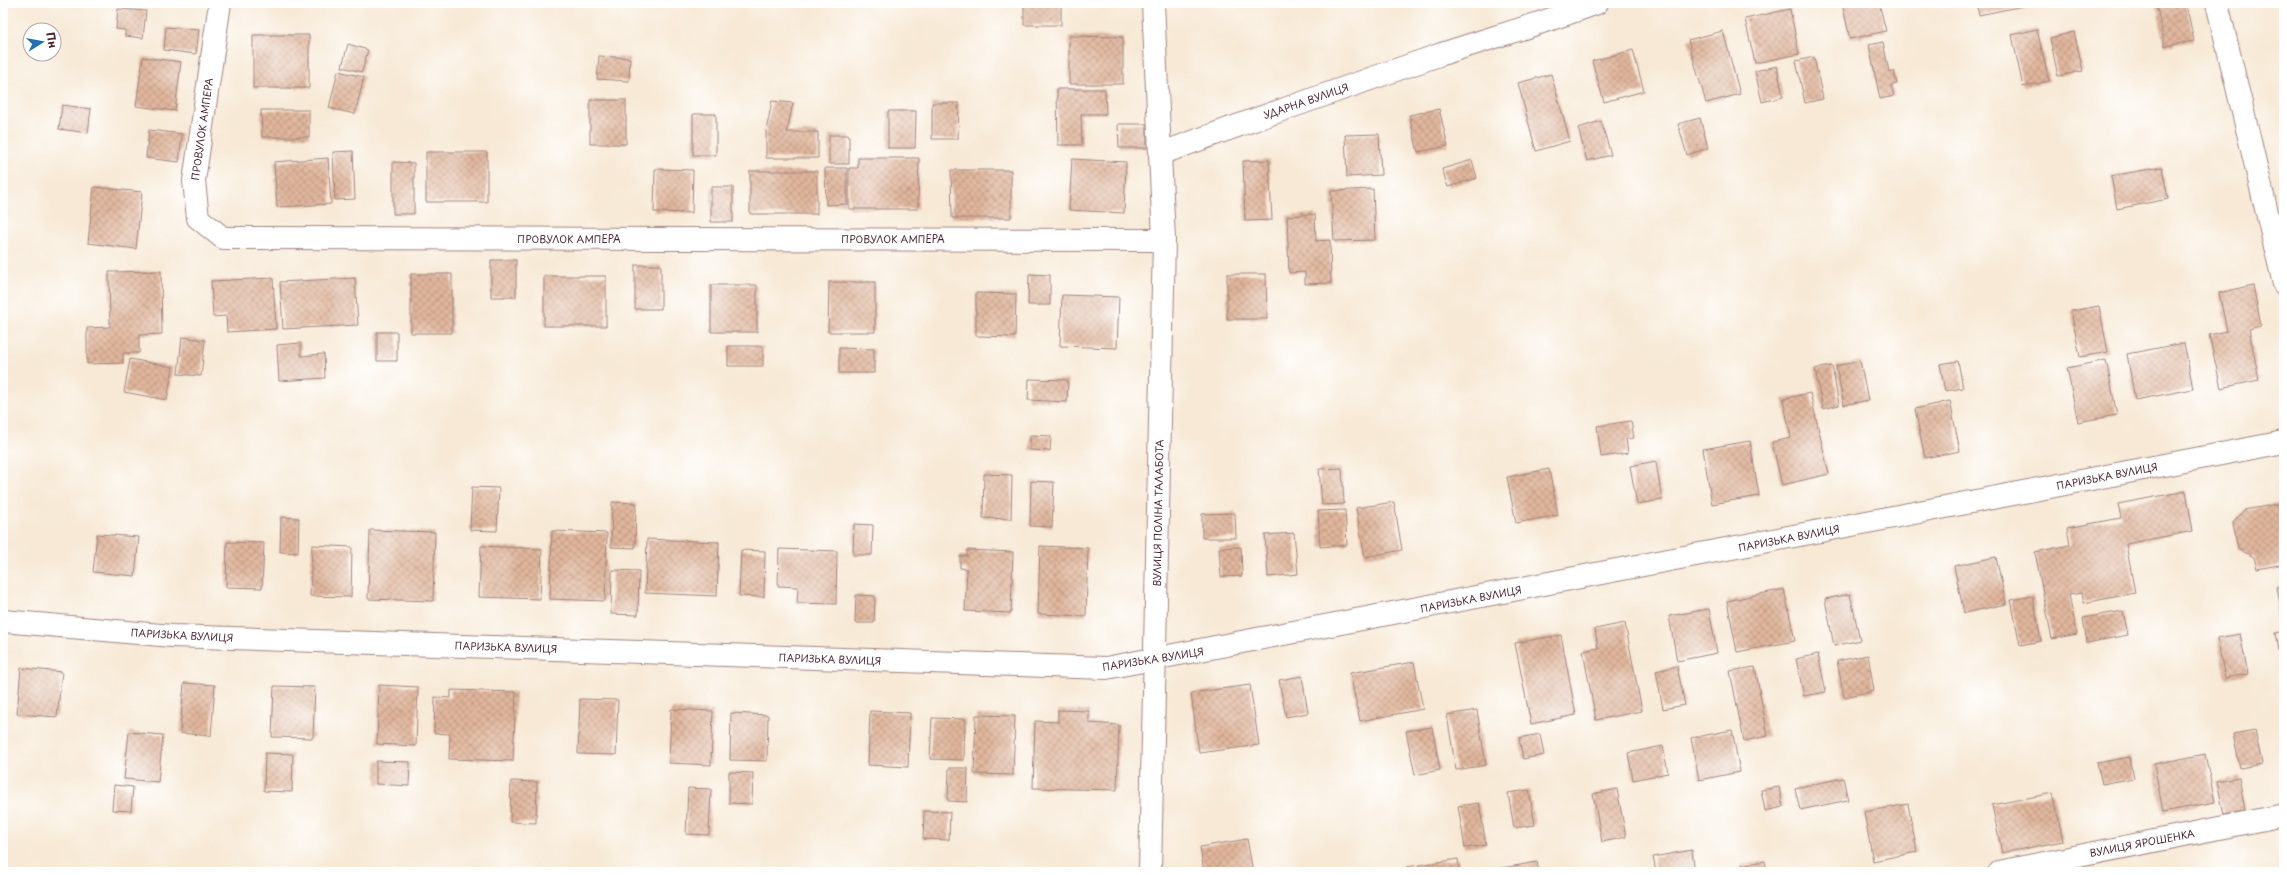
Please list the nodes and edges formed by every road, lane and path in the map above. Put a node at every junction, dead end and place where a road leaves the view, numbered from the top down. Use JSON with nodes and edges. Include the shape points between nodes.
{"nodes":[{"id":1,"x":220,"y":3,"type":"edge"},
{"id":2,"x":1153,"y":3,"type":"edge"},
{"id":3,"x":1597,"y":3,"type":"edge"},
{"id":4,"x":2217,"y":3,"type":"edge"},
{"id":5,"x":1160,"y":154,"type":"junction"},
{"id":6,"x":1164,"y":240,"type":"junction"},
{"id":7,"x":2284,"y":284,"type":"edge"},
{"id":8,"x":2284,"y":442,"type":"edge"},
{"id":9,"x":3,"y":620,"type":"edge"},
{"id":10,"x":1155,"y":660,"type":"junction"},
{"id":11,"x":2284,"y":815,"type":"edge"},
{"id":12,"x":1150,"y":872,"type":"edge"},
{"id":13,"x":2000,"y":872,"type":"edge"}],
"edges":[{"from":1,"to":6,"type":"street","name":"ПРОВУЛОК АМПЕРА","via":[[194,181],[198,218],[223,238]]},
{"from":2,"to":5,"type":"street"},
{"from":3,"to":5,"type":"street","name":"УДАРНА ВУЛИЦЯ","via":[[1306,100]]},
{"from":4,"to":7,"type":"street"},
{"from":5,"to":6,"type":"street","name":"ВУЛИЦЯ ПОЛІНА ТАЛАБОТА"},
{"from":6,"to":10,"type":"street","name":"ВУЛИЦЯ ПОЛІНА ТАЛАБОТА"},
{"from":8,"to":10,"type":"street","name":"ПАРИЗЬКА ВУЛИЦЯ"},
{"from":9,"to":10,"type":"street","name":"ПАРИЗЬКА ВУЛИЦЯ","via":[[172,636],[1106,668]]},
{"from":10,"to":12,"type":"street","name":"ВУЛИЦЯ ПОЛІНА ТАЛАБОТА"},
{"from":11,"to":13,"type":"street","name":"ВУЛИЦЯ ЯРОШЕНКА"}]}
